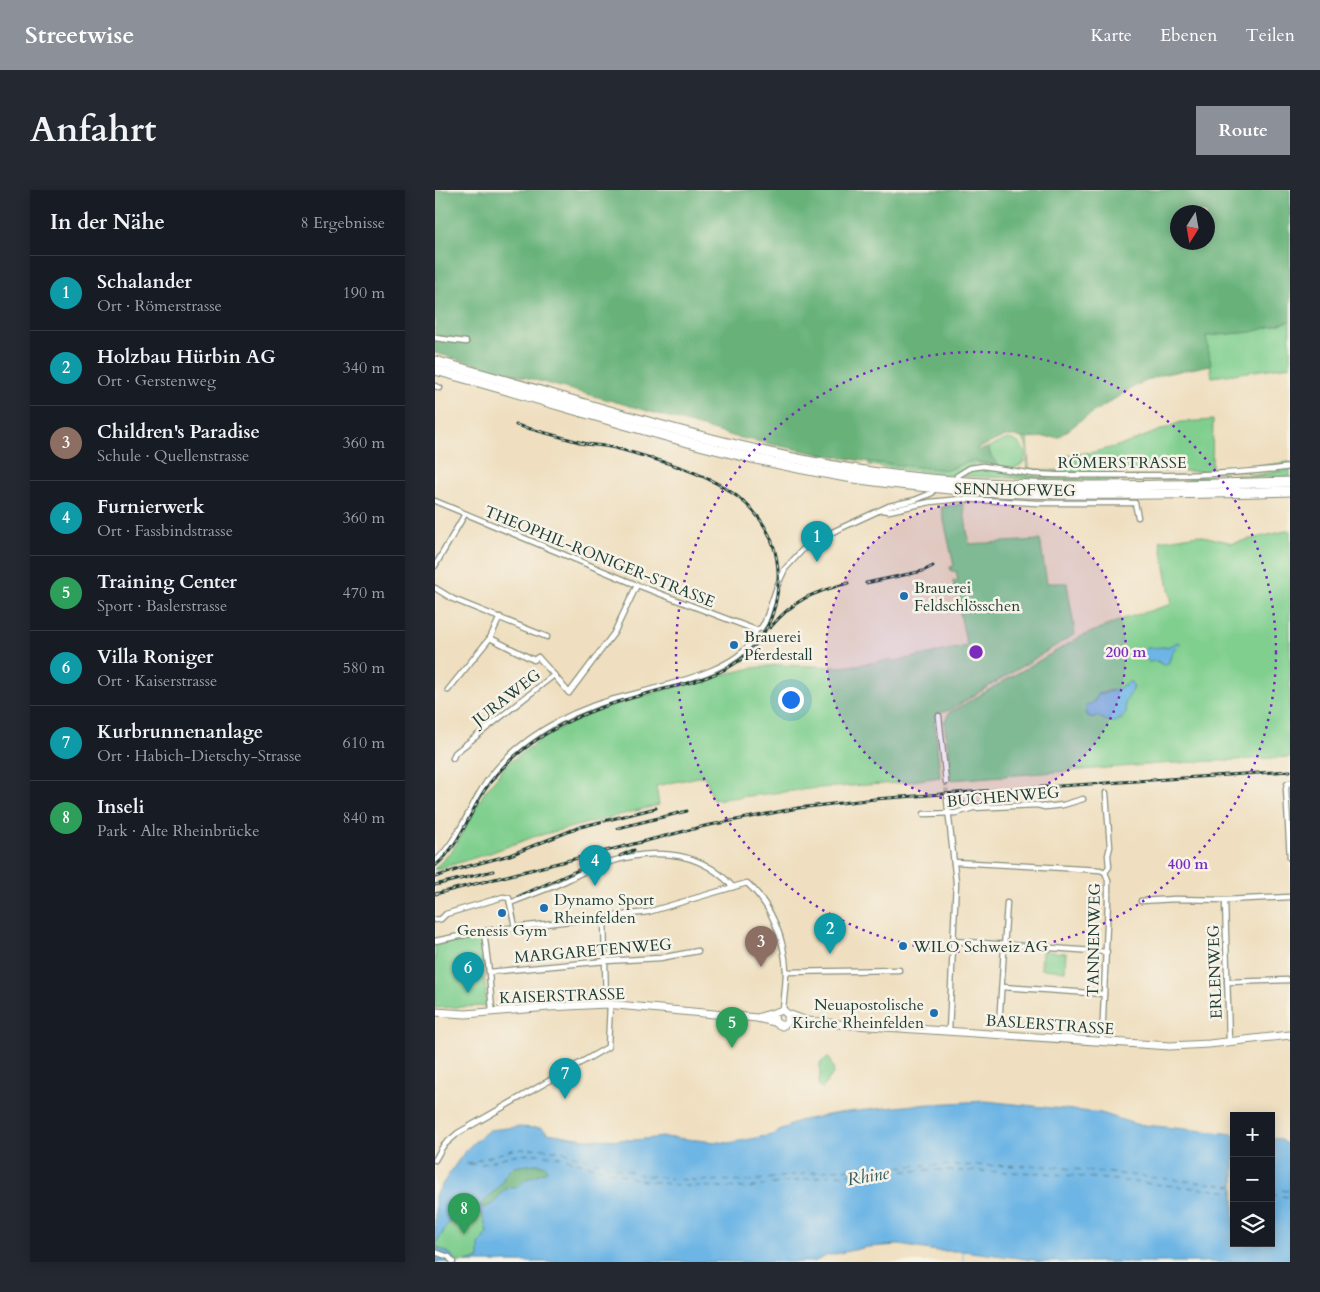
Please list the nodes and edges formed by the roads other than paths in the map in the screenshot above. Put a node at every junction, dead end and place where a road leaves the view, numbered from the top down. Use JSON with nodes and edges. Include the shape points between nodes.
{"nodes":[{"id":1,"x":435,"y":338,"type":"edge"},
{"id":2,"x":466,"y":342,"type":"dead end"},
{"id":3,"x":435,"y":361,"type":"edge"},
{"id":4,"x":435,"y":370,"type":"edge"},
{"id":5,"x":1290,"y":467,"type":"edge"},
{"id":6,"x":957,"y":476,"type":"dead end"},
{"id":7,"x":1290,"y":482,"type":"edge"},
{"id":8,"x":1290,"y":491,"type":"edge"},
{"id":9,"x":932,"y":493,"type":"dead end"},
{"id":10,"x":435,"y":501,"type":"edge"},
{"id":11,"x":882,"y":510,"type":"junction"},
{"id":12,"x":465,"y":514,"type":"junction"},
{"id":13,"x":1137,"y":517,"type":"dead end"},
{"id":14,"x":435,"y":566,"type":"edge"},
{"id":15,"x":637,"y":585,"type":"junction"},
{"id":16,"x":435,"y":588,"type":"edge"},
{"id":17,"x":500,"y":617,"type":"junction"},
{"id":18,"x":756,"y":630,"type":"junction"},
{"id":19,"x":547,"y":637,"type":"dead end"},
{"id":20,"x":489,"y":638,"type":"junction"},
{"id":21,"x":554,"y":675,"type":"junction"},
{"id":22,"x":447,"y":690,"type":"dead end"},
{"id":23,"x":939,"y":716,"type":"dead end"},
{"id":24,"x":453,"y":758,"type":"dead end"},
{"id":25,"x":946,"y":782,"type":"tunnel mouth"},
{"id":26,"x":1290,"y":783,"type":"edge"},
{"id":27,"x":1106,"y":793,"type":"dead end"},
{"id":28,"x":1083,"y":799,"type":"dead end"},
{"id":29,"x":947,"y":800,"type":"tunnel mouth"},
{"id":30,"x":948,"y":813,"type":"junction"},
{"id":31,"x":924,"y":814,"type":"dead end"},
{"id":32,"x":1290,"y":858,"type":"edge"},
{"id":33,"x":435,"y":862,"type":"edge"},
{"id":34,"x":954,"y":862,"type":"junction"},
{"id":35,"x":1105,"y":872,"type":"junction"},
{"id":36,"x":733,"y":886,"type":"junction"},
{"id":37,"x":1290,"y":897,"type":"edge"},
{"id":38,"x":1141,"y":900,"type":"dead end"},
{"id":39,"x":1225,"y":900,"type":"junction"},
{"id":40,"x":510,"y":903,"type":"junction"},
{"id":41,"x":1007,"y":903,"type":"dead end"},
{"id":42,"x":604,"y":918,"type":"junction"},
{"id":43,"x":435,"y":920,"type":"edge"},
{"id":44,"x":515,"y":927,"type":"junction"},
{"id":45,"x":484,"y":931,"type":"junction"},
{"id":46,"x":435,"y":941,"type":"edge"},
{"id":47,"x":953,"y":941,"type":"junction"},
{"id":48,"x":1005,"y":945,"type":"junction"},
{"id":49,"x":698,"y":950,"type":"dead end"},
{"id":50,"x":1107,"y":952,"type":"junction"},
{"id":51,"x":606,"y":961,"type":"junction"},
{"id":52,"x":899,"y":970,"type":"dead end"},
{"id":53,"x":489,"y":972,"type":"junction"},
{"id":54,"x":786,"y":972,"type":"junction"},
{"id":55,"x":1290,"y":980,"type":"edge"},
{"id":56,"x":1227,"y":982,"type":"junction"},
{"id":57,"x":1002,"y":987,"type":"junction"},
{"id":58,"x":1104,"y":994,"type":"junction"},
{"id":59,"x":608,"y":1004,"type":"junction"},
{"id":60,"x":435,"y":1012,"type":"edge"},
{"id":61,"x":492,"y":1012,"type":"junction"},
{"id":62,"x":786,"y":1012,"type":"junction"},
{"id":63,"x":775,"y":1013,"type":"junction"},
{"id":64,"x":757,"y":1018,"type":"junction"},
{"id":65,"x":807,"y":1021,"type":"junction"},
{"id":66,"x":775,"y":1022,"type":"junction"},
{"id":67,"x":787,"y":1023,"type":"junction"},
{"id":68,"x":999,"y":1025,"type":"dead end"},
{"id":69,"x":949,"y":1031,"type":"junction"},
{"id":70,"x":1290,"y":1035,"type":"edge"},
{"id":71,"x":1102,"y":1041,"type":"junction"},
{"id":72,"x":1229,"y":1042,"type":"junction"},
{"id":73,"x":435,"y":1160,"type":"edge"},
{"id":74,"x":435,"y":1252,"type":"edge"},
{"id":75,"x":453,"y":1262,"type":"edge"}],
"edges":[{"from":1,"to":2,"type":"street"},
{"from":3,"to":7,"type":"highway","via":[[735,444],[872,472],[972,482],[1048,485]]},
{"from":4,"to":8,"type":"highway","via":[[733,453],[871,480],[969,491],[1049,494]]},
{"from":5,"to":6,"type":"street","name":"RÖMERSTRASSE","via":[[1248,472],[1092,475],[1033,474],[983,466],[970,468]]},
{"from":9,"to":11,"type":"street"},
{"from":10,"to":12,"type":"street","name":"THEOPHIL-RONIGER-STRASSE"},
{"from":11,"to":13,"type":"street","name":"SENNHOFWEG","via":[[961,499],[1135,503]]},
{"from":11,"to":18,"type":"street","via":[[805,547],[785,569],[765,622]]},
{"from":12,"to":14,"type":"street"},
{"from":12,"to":15,"type":"street","name":"THEOPHIL-RONIGER-STRASSE"},
{"from":15,"to":18,"type":"street","name":"THEOPHIL-RONIGER-STRASSE"},
{"from":15,"to":21,"type":"street","name":"JURAWEG","via":[[614,633],[569,693]]},
{"from":16,"to":17,"type":"street","via":[[453,599]]},
{"from":17,"to":19,"type":"street"},
{"from":17,"to":20,"type":"street"},
{"from":18,"to":33,"type":"street","via":[[749,647],[716,670],[590,706],[528,741],[505,760],[484,786],[456,837]]},
{"from":20,"to":21,"type":"street","via":[[534,660],[538,657]]},
{"from":20,"to":22,"type":"street"},
{"from":21,"to":24,"type":"street","name":"JURAWEG","via":[[455,753]]},
{"from":23,"to":25,"type":"street"},
{"from":26,"to":32,"type":"street","via":[[1286,789]]},
{"from":27,"to":35,"type":"street","via":[[1110,848],[1109,867]]},
{"from":28,"to":30,"type":"street","name":"BUCHENWEG","via":[[1063,806],[973,808]]},
{"from":29,"to":30,"type":"street"},
{"from":30,"to":31,"type":"street","name":"BUCHENWEG"},
{"from":30,"to":34,"type":"street"},
{"from":34,"to":35,"type":"street","name":"TANNENWEG"},
{"from":34,"to":47,"type":"street","via":[[957,882]]},
{"from":35,"to":50,"type":"street","name":"TANNENWEG","via":[[1109,880]]},
{"from":36,"to":40,"type":"street","via":[[710,868],[688,858],[655,853],[595,867]]},
{"from":36,"to":42,"type":"street","via":[[648,912]]},
{"from":36,"to":54,"type":"street","via":[[747,883],[770,913],[778,931]]},
{"from":37,"to":39,"type":"street"},
{"from":38,"to":39,"type":"street"},
{"from":39,"to":56,"type":"street","name":"ERLENWEG"},
{"from":40,"to":43,"type":"street","via":[[509,898],[503,897]]},
{"from":40,"to":44,"type":"street"},
{"from":41,"to":48,"type":"street"},
{"from":42,"to":44,"type":"street"},
{"from":42,"to":51,"type":"street"},
{"from":44,"to":45,"type":"street"},
{"from":45,"to":46,"type":"street"},
{"from":45,"to":53,"type":"street"},
{"from":47,"to":48,"type":"street"},
{"from":47,"to":69,"type":"street"},
{"from":48,"to":50,"type":"street"},
{"from":48,"to":57,"type":"street"},
{"from":49,"to":51,"type":"street","name":"MARGARETENWEG","via":[[661,958]]},
{"from":50,"to":58,"type":"street","name":"TANNENWEG"},
{"from":51,"to":53,"type":"street","name":"MARGARETENWEG"},
{"from":51,"to":59,"type":"street"},
{"from":52,"to":54,"type":"street"},
{"from":53,"to":61,"type":"street"},
{"from":54,"to":62,"type":"street"},
{"from":55,"to":56,"type":"street"},
{"from":56,"to":72,"type":"street","name":"ERLENWEG"},
{"from":57,"to":58,"type":"street"},
{"from":57,"to":68,"type":"street"},
{"from":58,"to":71,"type":"street","name":"TANNENWEG"},
{"from":59,"to":61,"type":"main road","name":"KAISERSTRASSE"},
{"from":59,"to":64,"type":"main road","name":"KAISERSTRASSE"},
{"from":59,"to":73,"type":"street","via":[[609,1045],[605,1050],[458,1133],[443,1146]]},
{"from":60,"to":61,"type":"main road","name":"KAISERSTRASSE"},
{"from":62,"to":63,"type":"main road","via":[[779,1010]]},
{"from":62,"to":65,"type":"main road","name":"BASLERSTRASSE"},
{"from":62,"to":67,"type":"main road"},
{"from":63,"to":64,"type":"main road"},
{"from":63,"to":66,"type":"main road"},
{"from":64,"to":66,"type":"main road"},
{"from":65,"to":67,"type":"main road","name":"BASLERSTRASSE"},
{"from":65,"to":69,"type":"main road","name":"BASLERSTRASSE"},
{"from":66,"to":67,"type":"main road","via":[[782,1026]]},
{"from":69,"to":71,"type":"main road","name":"BASLERSTRASSE"},
{"from":70,"to":72,"type":"main road","name":"BASLERSTRASSE"},
{"from":71,"to":72,"type":"main road","name":"BASLERSTRASSE","via":[[1170,1046]]},
{"from":74,"to":75,"type":"street"}]}
